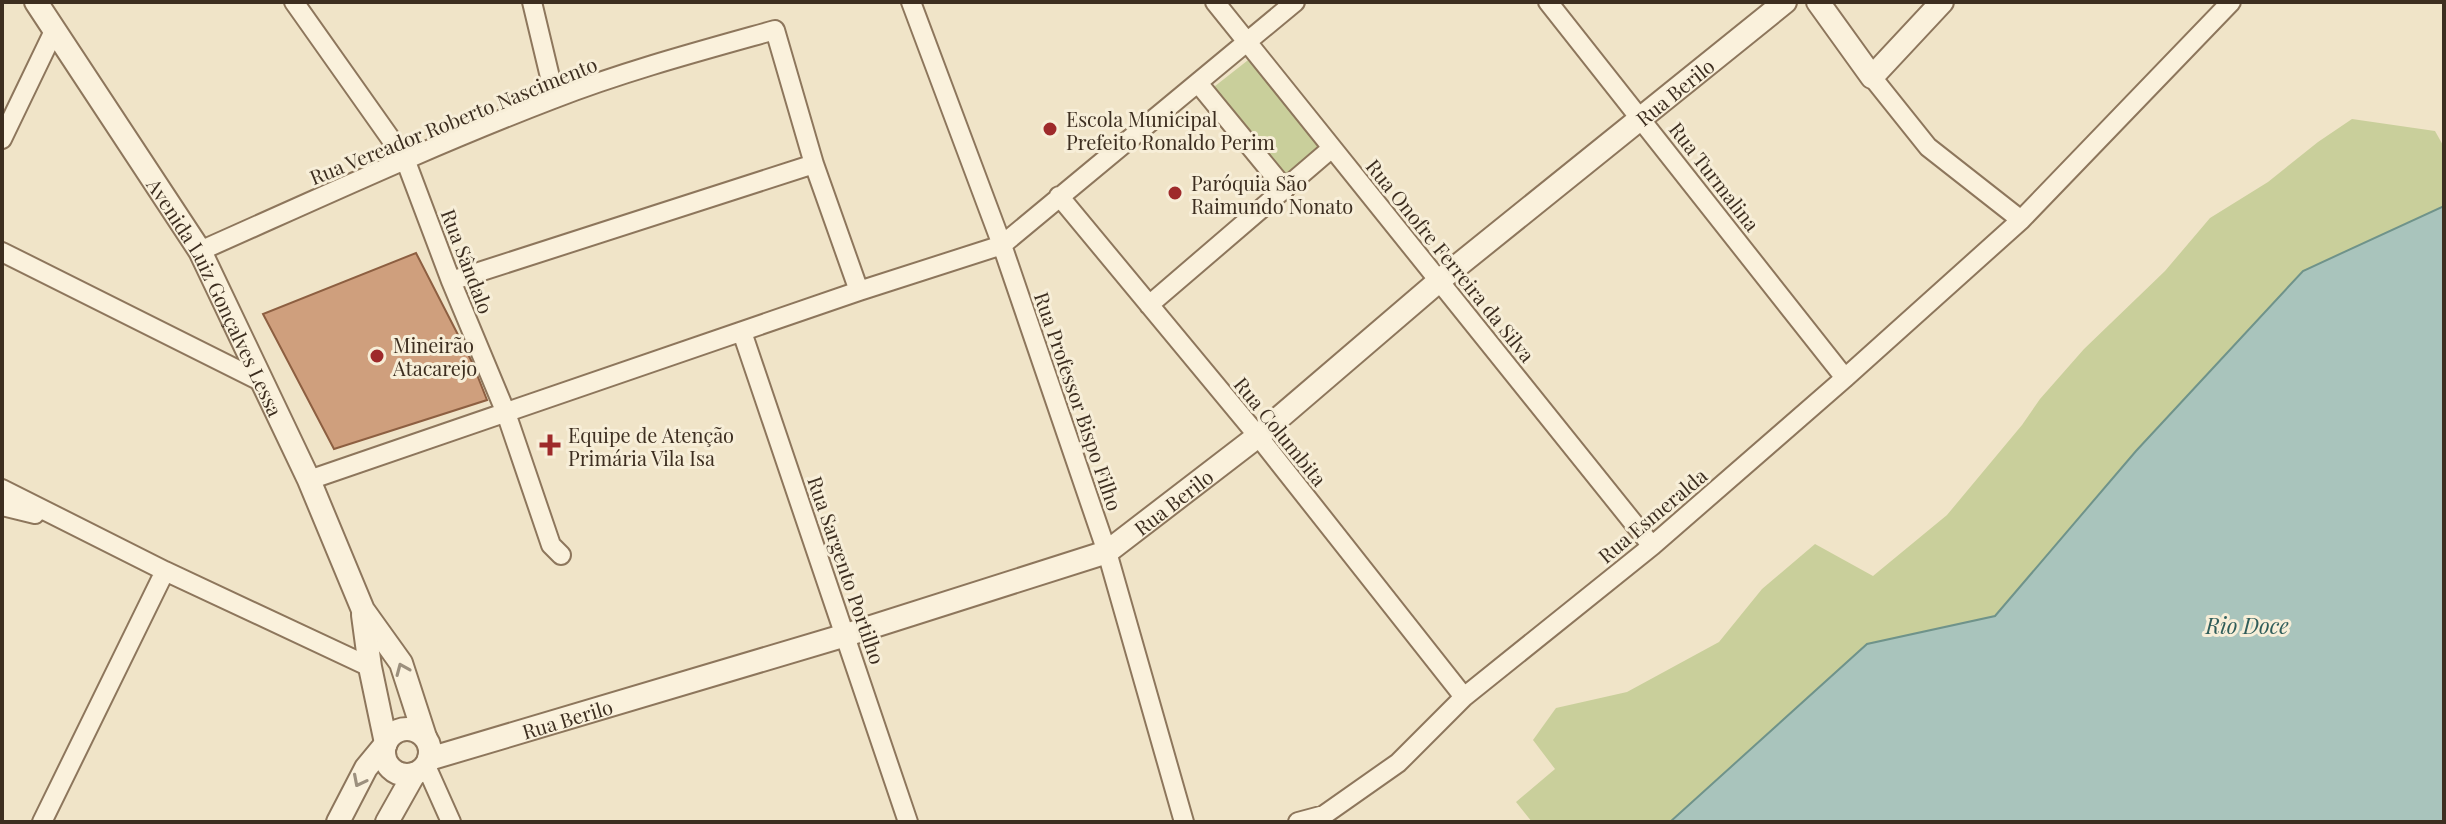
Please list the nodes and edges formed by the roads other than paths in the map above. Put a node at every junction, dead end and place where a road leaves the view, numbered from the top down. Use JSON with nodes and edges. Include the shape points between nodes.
{"nodes":[{"id":1,"x":36,"y":2,"type":"edge"},
{"id":2,"x":294,"y":2,"type":"edge"},
{"id":3,"x":532,"y":2,"type":"edge"},
{"id":4,"x":911,"y":2,"type":"edge"},
{"id":5,"x":1215,"y":2,"type":"edge"},
{"id":6,"x":1295,"y":2,"type":"edge"},
{"id":7,"x":1548,"y":2,"type":"edge"},
{"id":8,"x":1785,"y":2,"type":"edge"},
{"id":9,"x":1818,"y":2,"type":"edge"},
{"id":10,"x":1942,"y":2,"type":"edge"},
{"id":11,"x":2231,"y":2,"type":"edge"},
{"id":12,"x":54,"y":31,"type":"junction"},
{"id":13,"x":1247,"y":44,"type":"junction"},
{"id":14,"x":1872,"y":77,"type":"junction"},
{"id":15,"x":1198,"y":83,"type":"junction"},
{"id":16,"x":555,"y":98,"type":"junction"},
{"id":17,"x":1641,"y":118,"type":"junction"},
{"id":18,"x":2,"y":139,"type":"edge"},
{"id":19,"x":1332,"y":148,"type":"junction"},
{"id":20,"x":405,"y":159,"type":"junction"},
{"id":21,"x":814,"y":164,"type":"junction"},
{"id":22,"x":1285,"y":189,"type":"junction"},
{"id":23,"x":1059,"y":196,"type":"junction"},
{"id":24,"x":2021,"y":220,"type":"junction"},
{"id":25,"x":1002,"y":245,"type":"junction"},
{"id":26,"x":200,"y":251,"type":"junction"},
{"id":27,"x":2,"y":252,"type":"edge"},
{"id":28,"x":1440,"y":280,"type":"junction"},
{"id":29,"x":451,"y":281,"type":"junction"},
{"id":30,"x":859,"y":291,"type":"junction"},
{"id":31,"x":1149,"y":305,"type":"junction"},
{"id":32,"x":742,"y":332,"type":"junction"},
{"id":33,"x":1845,"y":378,"type":"junction"},
{"id":34,"x":264,"y":383,"type":"junction"},
{"id":35,"x":506,"y":413,"type":"junction"},
{"id":36,"x":1258,"y":436,"type":"junction"},
{"id":37,"x":309,"y":480,"type":"junction"},
{"id":38,"x":2,"y":489,"type":"edge"},
{"id":39,"x":2,"y":506,"type":"edge"},
{"id":40,"x":80,"y":528,"type":"junction"},
{"id":41,"x":1652,"y":546,"type":"junction"},
{"id":42,"x":1107,"y":552,"type":"junction"},
{"id":43,"x":561,"y":555,"type":"dead end"},
{"id":44,"x":165,"y":571,"type":"junction"},
{"id":45,"x":363,"y":610,"type":"junction"},
{"id":46,"x":846,"y":635,"type":"junction"},
{"id":47,"x":370,"y":667,"type":"junction"},
{"id":48,"x":1464,"y":697,"type":"junction"},
{"id":49,"x":425,"y":737,"type":"junction"},
{"id":50,"x":386,"y":744,"type":"junction"},
{"id":51,"x":423,"y":766,"type":"junction"},
{"id":52,"x":42,"y":822,"type":"edge"},
{"id":53,"x":338,"y":822,"type":"edge"},
{"id":54,"x":387,"y":822,"type":"edge"},
{"id":55,"x":451,"y":822,"type":"edge"},
{"id":56,"x":908,"y":822,"type":"edge"},
{"id":57,"x":1184,"y":822,"type":"edge"},
{"id":58,"x":1298,"y":822,"type":"edge"}],
"edges":[{"from":1,"to":12,"type":"street","name":"Avenida Luiz Gonçalves Lessa"},
{"from":2,"to":20,"type":"street","name":"Rua Sândalo"},
{"from":3,"to":16,"type":"street"},
{"from":4,"to":25,"type":"street","name":"Rua Professor Bispo Filho"},
{"from":5,"to":13,"type":"street","name":"Rua Onofre Ferreira da Silva"},
{"from":6,"to":13,"type":"street"},
{"from":7,"to":17,"type":"street","name":"Rua Turmalina"},
{"from":8,"to":17,"type":"street","name":"Rua Berilo"},
{"from":9,"to":14,"type":"street"},
{"from":10,"to":14,"type":"street"},
{"from":11,"to":24,"type":"street","name":"Rua Esmeralda"},
{"from":12,"to":18,"type":"street"},
{"from":12,"to":26,"type":"street","name":"Avenida Luiz Gonçalves Lessa"},
{"from":13,"to":15,"type":"street"},
{"from":13,"to":19,"type":"street","name":"Rua Onofre Ferreira da Silva"},
{"from":14,"to":24,"type":"street","via":[[1928,147]]},
{"from":15,"to":22,"type":"street"},
{"from":15,"to":23,"type":"street"},
{"from":16,"to":20,"type":"street","name":"Rua Vereador Roberto Nascimento"},
{"from":16,"to":21,"type":"street","name":"Rua Vereador Roberto Nascimento","via":[[775,30]]},
{"from":17,"to":28,"type":"street","name":"Rua Berilo"},
{"from":17,"to":33,"type":"street","name":"Rua Turmalina"},
{"from":19,"to":22,"type":"street"},
{"from":19,"to":28,"type":"street","name":"Rua Onofre Ferreira da Silva"},
{"from":20,"to":26,"type":"street","name":"Rua Vereador Roberto Nascimento"},
{"from":20,"to":29,"type":"street","name":"Rua Sândalo"},
{"from":21,"to":29,"type":"street"},
{"from":21,"to":30,"type":"street"},
{"from":22,"to":31,"type":"street"},
{"from":23,"to":25,"type":"street"},
{"from":23,"to":31,"type":"street","name":"Rua Columbita"},
{"from":24,"to":33,"type":"street","name":"Rua Esmeralda"},
{"from":25,"to":30,"type":"street"},
{"from":25,"to":42,"type":"street","name":"Rua Professor Bispo Filho"},
{"from":26,"to":34,"type":"street","name":"Avenida Luiz Gonçalves Lessa"},
{"from":27,"to":34,"type":"street"},
{"from":28,"to":36,"type":"street","name":"Rua Berilo"},
{"from":28,"to":41,"type":"street","name":"Rua Onofre Ferreira da Silva"},
{"from":29,"to":35,"type":"street","name":"Rua Sândalo"},
{"from":30,"to":32,"type":"street"},
{"from":31,"to":36,"type":"street","name":"Rua Columbita"},
{"from":32,"to":35,"type":"street"},
{"from":32,"to":46,"type":"street","name":"Rua Sargento Portilho"},
{"from":33,"to":41,"type":"street","name":"Rua Esmeralda"},
{"from":34,"to":37,"type":"street","name":"Avenida Luiz Gonçalves Lessa"},
{"from":35,"to":37,"type":"street"},
{"from":35,"to":43,"type":"street","name":"Rua Sândalo","via":[[551,545]]},
{"from":36,"to":42,"type":"street","name":"Rua Berilo"},
{"from":36,"to":48,"type":"street","name":"Rua Columbita"},
{"from":37,"to":45,"type":"street","name":"Avenida Luiz Gonçalves Lessa"},
{"from":38,"to":40,"type":"street"},
{"from":39,"to":40,"type":"street"},
{"from":40,"to":44,"type":"street"},
{"from":41,"to":48,"type":"street","name":"Rua Esmeralda"},
{"from":42,"to":46,"type":"street","name":"Rua Berilo"},
{"from":42,"to":57,"type":"street","name":"Rua Professor Bispo Filho"},
{"from":44,"to":47,"type":"street"},
{"from":44,"to":52,"type":"street"},
{"from":45,"to":47,"type":"street","name":"Avenida Luiz Gonçalves Lessa"},
{"from":49,"to":45,"type":"street","name":"Avenida Luiz Gonçalves Lessa","one_way":true,"via":[[401,663]]},
{"from":46,"to":51,"type":"street","name":"Rua Berilo"},
{"from":46,"to":56,"type":"street","name":"Rua Sargento Portilho"},
{"from":47,"to":50,"type":"street","name":"Avenida Luiz Gonçalves Lessa"},
{"from":48,"to":58,"type":"street","name":"Rua Esmeralda","via":[[1398,763],[1324,815]]},
{"from":49,"to":50,"type":"street","via":[[403,729]]},
{"from":49,"to":51,"type":"street","via":[[431,751]]},
{"from":50,"to":51,"type":"street","via":[[385,758],[393,770],[407,775]]},
{"from":50,"to":53,"type":"street","one_way":true,"via":[[366,768]]},
{"from":51,"to":54,"type":"street"},
{"from":51,"to":55,"type":"street"}]}
